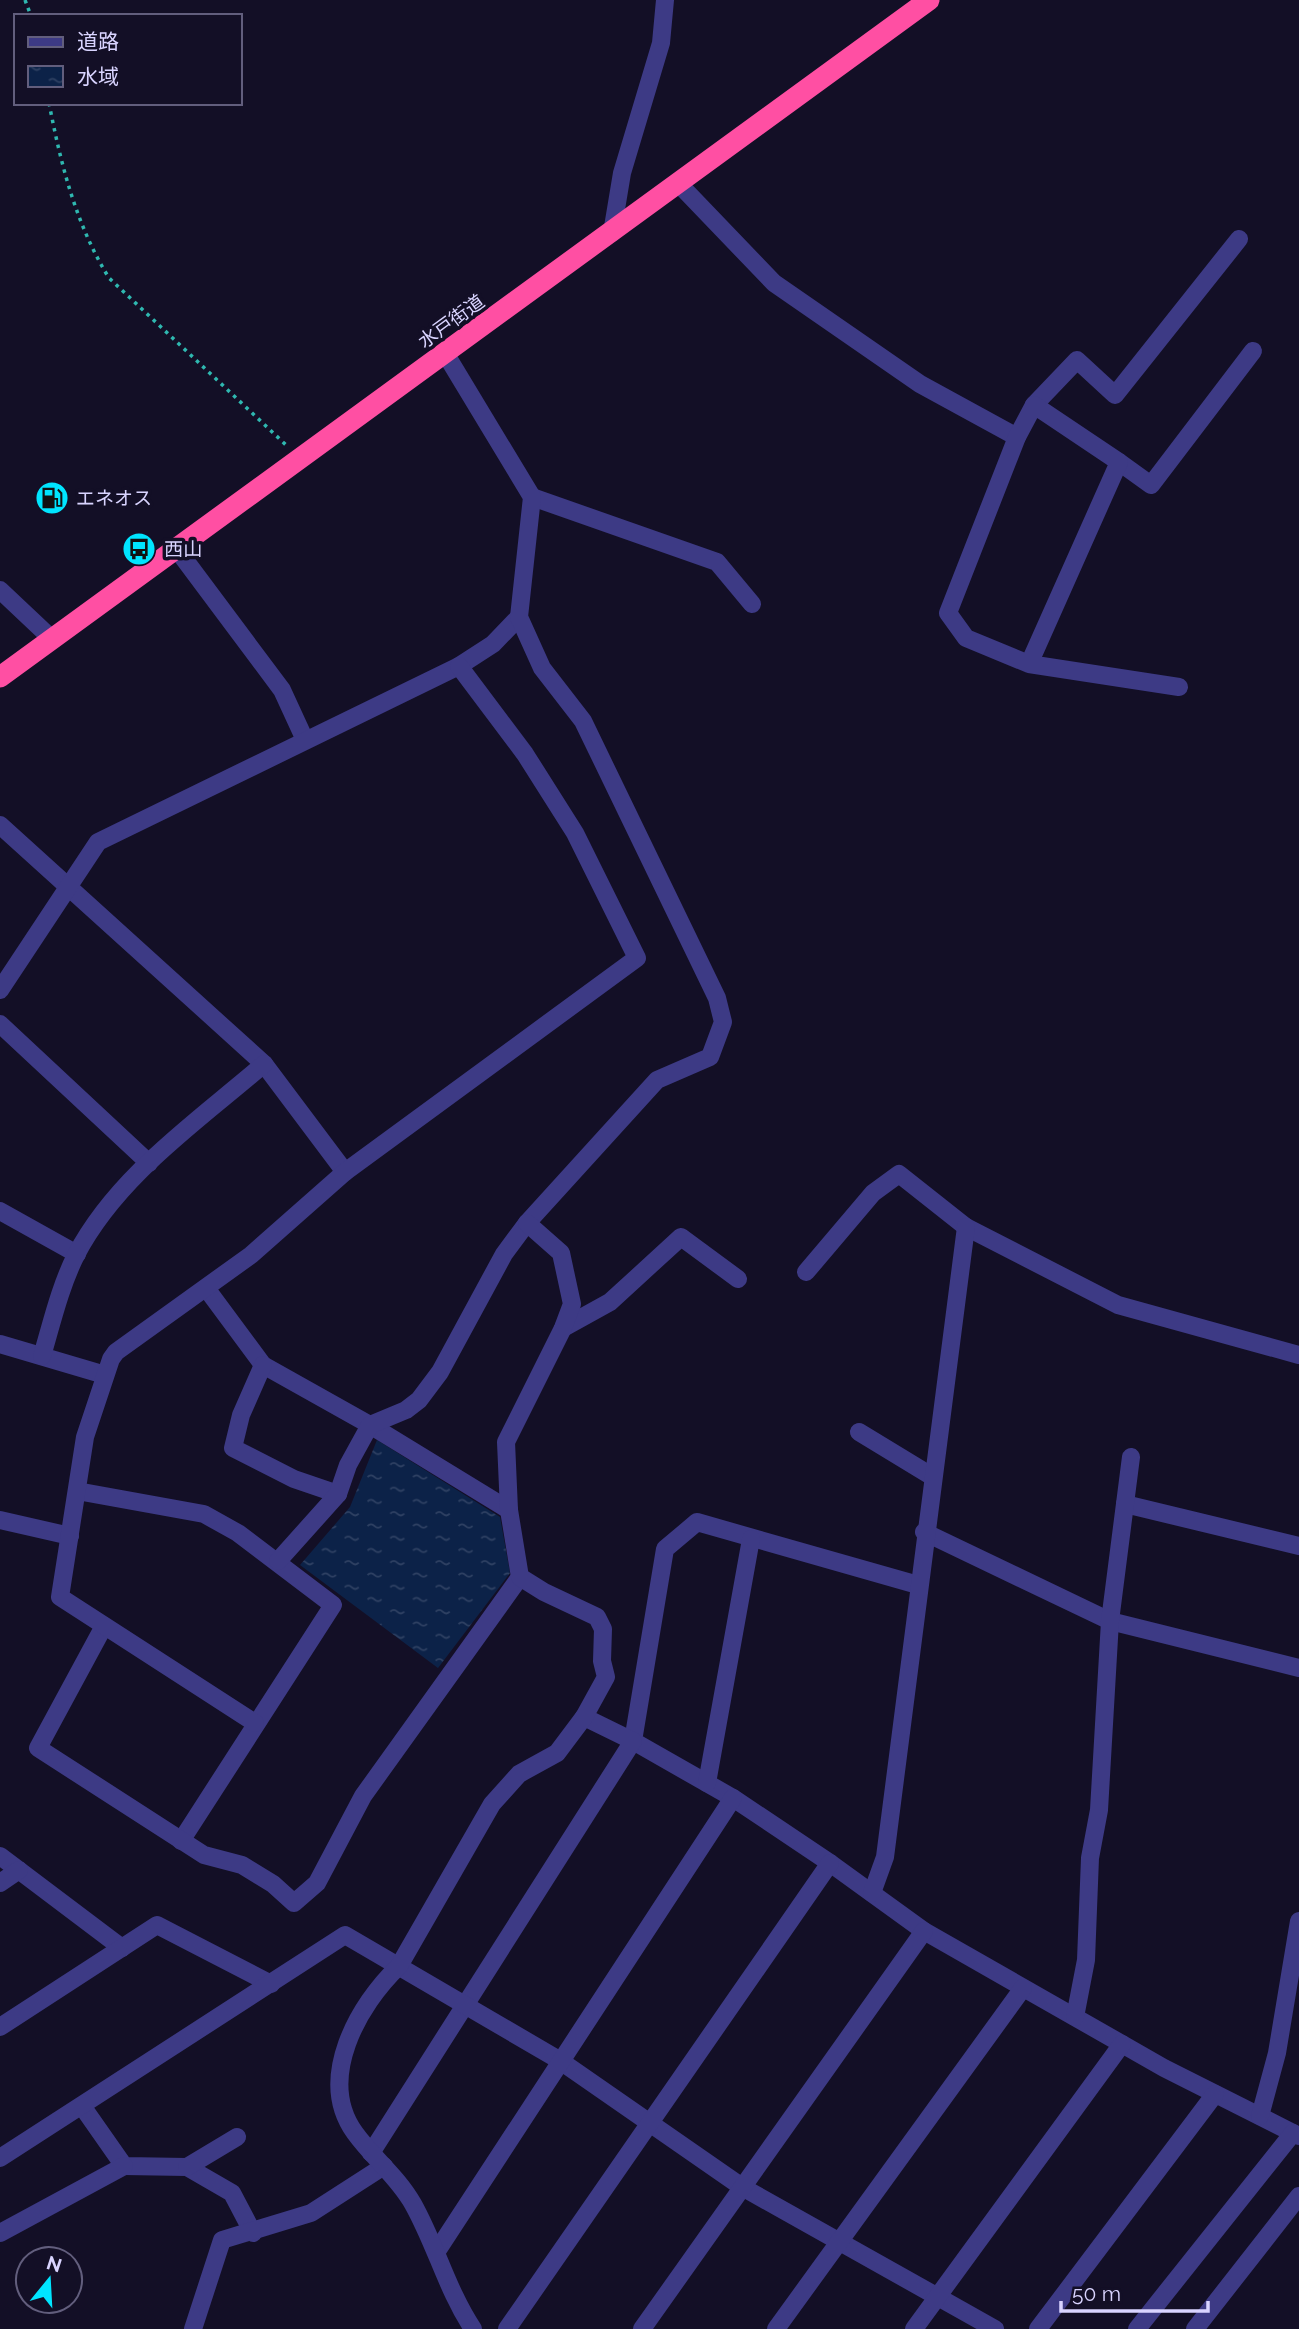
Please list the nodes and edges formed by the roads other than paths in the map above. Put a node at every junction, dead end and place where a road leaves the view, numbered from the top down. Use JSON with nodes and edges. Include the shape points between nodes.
{"nodes":[{"id":1,"x":665,"y":0,"type":"edge"},
{"id":2,"x":929,"y":0,"type":"edge"},
{"id":3,"x":679,"y":184,"type":"junction"},
{"id":4,"x":612,"y":233,"type":"junction"},
{"id":5,"x":1239,"y":239,"type":"dead end"},
{"id":6,"x":1253,"y":351,"type":"dead end"},
{"id":7,"x":445,"y":353,"type":"junction"},
{"id":8,"x":1034,"y":405,"type":"junction"},
{"id":9,"x":1017,"y":437,"type":"junction"},
{"id":10,"x":1119,"y":462,"type":"junction"},
{"id":11,"x":532,"y":498,"type":"junction"},
{"id":12,"x":176,"y":548,"type":"junction"},
{"id":13,"x":0,"y":590,"type":"edge"},
{"id":14,"x":752,"y":604,"type":"dead end"},
{"id":15,"x":519,"y":617,"type":"junction"},
{"id":16,"x":52,"y":639,"type":"junction"},
{"id":17,"x":1030,"y":663,"type":"junction"},
{"id":18,"x":459,"y":666,"type":"junction"},
{"id":19,"x":0,"y":677,"type":"edge"},
{"id":20,"x":1179,"y":687,"type":"dead end"},
{"id":21,"x":305,"y":740,"type":"junction"},
{"id":22,"x":0,"y":825,"type":"edge"},
{"id":23,"x":69,"y":885,"type":"junction"},
{"id":24,"x":0,"y":990,"type":"edge"},
{"id":25,"x":0,"y":1024,"type":"edge"},
{"id":26,"x":264,"y":1064,"type":"junction"},
{"id":27,"x":149,"y":1163,"type":"junction"},
{"id":28,"x":345,"y":1172,"type":"junction"},
{"id":29,"x":0,"y":1211,"type":"edge"},
{"id":30,"x":527,"y":1223,"type":"junction"},
{"id":31,"x":966,"y":1227,"type":"junction"},
{"id":32,"x":76,"y":1254,"type":"junction"},
{"id":33,"x":806,"y":1272,"type":"dead end"},
{"id":34,"x":738,"y":1279,"type":"dead end"},
{"id":35,"x":206,"y":1289,"type":"junction"},
{"id":36,"x":563,"y":1328,"type":"junction"},
{"id":37,"x":0,"y":1344,"type":"edge"},
{"id":38,"x":1299,"y":1355,"type":"edge"},
{"id":39,"x":42,"y":1356,"type":"junction"},
{"id":40,"x":263,"y":1366,"type":"junction"},
{"id":41,"x":105,"y":1375,"type":"junction"},
{"id":42,"x":370,"y":1425,"type":"junction"},
{"id":43,"x":859,"y":1432,"type":"dead end"},
{"id":44,"x":1131,"y":1457,"type":"dead end"},
{"id":45,"x":933,"y":1477,"type":"junction"},
{"id":46,"x":77,"y":1491,"type":"junction"},
{"id":47,"x":338,"y":1494,"type":"junction"},
{"id":48,"x":1125,"y":1504,"type":"junction"},
{"id":49,"x":509,"y":1510,"type":"junction"},
{"id":50,"x":0,"y":1520,"type":"edge"},
{"id":51,"x":924,"y":1532,"type":"junction"},
{"id":52,"x":70,"y":1536,"type":"junction"},
{"id":53,"x":751,"y":1539,"type":"junction"},
{"id":54,"x":1299,"y":1546,"type":"edge"},
{"id":55,"x":278,"y":1561,"type":"junction"},
{"id":56,"x":520,"y":1577,"type":"junction"},
{"id":57,"x":918,"y":1584,"type":"junction"},
{"id":58,"x":1110,"y":1621,"type":"junction"},
{"id":59,"x":104,"y":1626,"type":"junction"},
{"id":60,"x":1299,"y":1668,"type":"edge"},
{"id":61,"x":584,"y":1717,"type":"junction"},
{"id":62,"x":255,"y":1723,"type":"junction"},
{"id":63,"x":633,"y":1741,"type":"junction"},
{"id":64,"x":707,"y":1783,"type":"junction"},
{"id":65,"x":733,"y":1798,"type":"junction"},
{"id":66,"x":181,"y":1841,"type":"junction"},
{"id":67,"x":0,"y":1856,"type":"edge"},
{"id":68,"x":830,"y":1863,"type":"junction"},
{"id":69,"x":19,"y":1870,"type":"junction"},
{"id":70,"x":0,"y":1883,"type":"edge"},
{"id":71,"x":872,"y":1894,"type":"junction"},
{"id":72,"x":1299,"y":1921,"type":"edge"},
{"id":73,"x":924,"y":1931,"type":"junction"},
{"id":74,"x":122,"y":1948,"type":"junction"},
{"id":75,"x":399,"y":1966,"type":"junction"},
{"id":76,"x":271,"y":1984,"type":"junction"},
{"id":77,"x":1023,"y":1988,"type":"junction"},
{"id":78,"x":466,"y":2005,"type":"junction"},
{"id":79,"x":1075,"y":2017,"type":"junction"},
{"id":80,"x":0,"y":2027,"type":"edge"},
{"id":81,"x":1122,"y":2044,"type":"junction"},
{"id":82,"x":559,"y":2060,"type":"junction"},
{"id":83,"x":1215,"y":2094,"type":"junction"},
{"id":84,"x":82,"y":2106,"type":"junction"},
{"id":85,"x":1260,"y":2116,"type":"junction"},
{"id":86,"x":651,"y":2122,"type":"junction"},
{"id":87,"x":1296,"y":2135,"type":"edge"},
{"id":88,"x":237,"y":2137,"type":"dead end"},
{"id":89,"x":371,"y":2152,"type":"junction"},
{"id":90,"x":0,"y":2158,"type":"edge"},
{"id":91,"x":124,"y":2166,"type":"junction"},
{"id":92,"x":384,"y":2166,"type":"junction"},
{"id":93,"x":187,"y":2167,"type":"junction"},
{"id":94,"x":742,"y":2187,"type":"junction"},
{"id":95,"x":1299,"y":2196,"type":"edge"},
{"id":96,"x":0,"y":2233,"type":"edge"},
{"id":97,"x":253,"y":2233,"type":"junction"},
{"id":98,"x":839,"y":2242,"type":"junction"},
{"id":99,"x":437,"y":2251,"type":"junction"},
{"id":100,"x":938,"y":2297,"type":"junction"},
{"id":101,"x":193,"y":2329,"type":"edge"},
{"id":102,"x":473,"y":2329,"type":"edge"},
{"id":103,"x":507,"y":2329,"type":"edge"},
{"id":104,"x":642,"y":2329,"type":"edge"},
{"id":105,"x":776,"y":2329,"type":"edge"},
{"id":106,"x":914,"y":2329,"type":"edge"},
{"id":107,"x":995,"y":2329,"type":"edge"},
{"id":108,"x":1038,"y":2329,"type":"edge"},
{"id":109,"x":1137,"y":2329,"type":"edge"},
{"id":110,"x":1195,"y":2329,"type":"edge"}],
"edges":[{"from":1,"to":4,"type":"street","via":[[661,43],[622,173]]},
{"from":2,"to":3,"type":"highway","name":"水戸街道"},
{"from":3,"to":4,"type":"highway","name":"水戸街道"},
{"from":3,"to":9,"type":"street","via":[[774,284],[920,384]]},
{"from":4,"to":7,"type":"highway","name":"水戸街道"},
{"from":5,"to":8,"type":"street","via":[[1115,395],[1077,360]]},
{"from":6,"to":10,"type":"street","via":[[1151,485]]},
{"from":7,"to":11,"type":"street"},
{"from":7,"to":12,"type":"highway","name":"水戸街道"},
{"from":8,"to":9,"type":"street"},
{"from":8,"to":10,"type":"street"},
{"from":9,"to":17,"type":"street","via":[[948,613],[966,638]]},
{"from":10,"to":17,"type":"street"},
{"from":11,"to":14,"type":"street","via":[[718,562]]},
{"from":11,"to":15,"type":"street"},
{"from":12,"to":16,"type":"highway","name":"水戸街道"},
{"from":12,"to":21,"type":"street","via":[[282,690]]},
{"from":13,"to":16,"type":"street"},
{"from":15,"to":18,"type":"street","via":[[493,644]]},
{"from":15,"to":30,"type":"street","via":[[542,668],[583,721],[717,998],[723,1021],[710,1057],[657,1080]]},
{"from":16,"to":19,"type":"highway","name":"水戸街道"},
{"from":17,"to":20,"type":"street"},
{"from":18,"to":21,"type":"street"},
{"from":18,"to":28,"type":"street","via":[[525,754],[575,833],[638,958]]},
{"from":21,"to":23,"type":"street","via":[[98,842]]},
{"from":22,"to":23,"type":"street"},
{"from":23,"to":24,"type":"street"},
{"from":23,"to":26,"type":"street"},
{"from":25,"to":27,"type":"street"},
{"from":26,"to":27,"type":"street"},
{"from":26,"to":28,"type":"street"},
{"from":27,"to":32,"type":"street","via":[[99,1218]]},
{"from":28,"to":35,"type":"street"},
{"from":29,"to":32,"type":"street"},
{"from":30,"to":36,"type":"street","via":[[561,1253],[572,1304]]},
{"from":30,"to":42,"type":"street","via":[[419,1400]]},
{"from":31,"to":33,"type":"street","via":[[899,1174],[873,1193]]},
{"from":31,"to":38,"type":"street","via":[[1118,1305]]},
{"from":31,"to":45,"type":"street"},
{"from":32,"to":39,"type":"street"},
{"from":34,"to":36,"type":"street","via":[[681,1237],[610,1302]]},
{"from":35,"to":40,"type":"street"},
{"from":35,"to":41,"type":"street","via":[[116,1352]]},
{"from":36,"to":49,"type":"street","via":[[506,1442]]},
{"from":37,"to":39,"type":"street"},
{"from":39,"to":41,"type":"street"},
{"from":40,"to":42,"type":"street"},
{"from":40,"to":47,"type":"street","via":[[241,1415],[233,1448],[294,1479]]},
{"from":41,"to":46,"type":"street","via":[[85,1437]]},
{"from":42,"to":47,"type":"street"},
{"from":42,"to":49,"type":"street"},
{"from":43,"to":45,"type":"street"},
{"from":44,"to":48,"type":"street"},
{"from":45,"to":51,"type":"street"},
{"from":46,"to":52,"type":"street"},
{"from":46,"to":55,"type":"street","via":[[204,1514]]},
{"from":47,"to":55,"type":"street"},
{"from":48,"to":54,"type":"street"},
{"from":48,"to":58,"type":"street"},
{"from":49,"to":56,"type":"street"},
{"from":50,"to":52,"type":"street"},
{"from":51,"to":57,"type":"street"},
{"from":51,"to":58,"type":"street"},
{"from":52,"to":59,"type":"street","via":[[60,1597]]},
{"from":53,"to":57,"type":"street"},
{"from":53,"to":63,"type":"street","via":[[697,1522],[666,1549]]},
{"from":53,"to":64,"type":"street"},
{"from":55,"to":62,"type":"street","via":[[333,1605]]},
{"from":56,"to":61,"type":"street","via":[[597,1618],[603,1629],[601,1661],[606,1677]]},
{"from":56,"to":66,"type":"street","via":[[363,1796],[317,1883],[294,1903],[242,1865],[204,1855]]},
{"from":57,"to":71,"type":"street","via":[[885,1857]]},
{"from":58,"to":60,"type":"street"},
{"from":58,"to":79,"type":"street","via":[[1086,1960]]},
{"from":59,"to":62,"type":"street"},
{"from":59,"to":66,"type":"street","via":[[38,1748]]},
{"from":61,"to":63,"type":"street"},
{"from":61,"to":75,"type":"street","via":[[557,1753],[519,1774],[492,1804]]},
{"from":62,"to":66,"type":"street"},
{"from":63,"to":64,"type":"street"},
{"from":63,"to":78,"type":"street"},
{"from":64,"to":65,"type":"street"},
{"from":65,"to":68,"type":"street"},
{"from":65,"to":82,"type":"street"},
{"from":67,"to":69,"type":"street"},
{"from":68,"to":71,"type":"street"},
{"from":68,"to":86,"type":"street"},
{"from":69,"to":70,"type":"street"},
{"from":69,"to":74,"type":"street"},
{"from":71,"to":73,"type":"street"},
{"from":72,"to":85,"type":"street","via":[[1277,2053]]},
{"from":73,"to":77,"type":"street"},
{"from":73,"to":94,"type":"street"},
{"from":74,"to":76,"type":"street","via":[[157,1925]]},
{"from":74,"to":80,"type":"street"},
{"from":75,"to":76,"type":"street","via":[[345,1935]]},
{"from":75,"to":78,"type":"street"},
{"from":75,"to":89,"type":"street","via":[[357,2017],[341,2072],[344,2113]]},
{"from":76,"to":84,"type":"street"},
{"from":77,"to":79,"type":"street"},
{"from":77,"to":98,"type":"street"},
{"from":78,"to":82,"type":"street"},
{"from":78,"to":89,"type":"street"},
{"from":79,"to":81,"type":"street"},
{"from":81,"to":83,"type":"street"},
{"from":81,"to":100,"type":"street"},
{"from":82,"to":86,"type":"street"},
{"from":82,"to":99,"type":"street"},
{"from":83,"to":85,"type":"street"},
{"from":83,"to":108,"type":"street"},
{"from":84,"to":90,"type":"street"},
{"from":84,"to":91,"type":"street"},
{"from":85,"to":87,"type":"street"},
{"from":86,"to":94,"type":"street"},
{"from":86,"to":103,"type":"street"},
{"from":87,"to":109,"type":"street"},
{"from":88,"to":93,"type":"street"},
{"from":89,"to":92,"type":"street"},
{"from":91,"to":93,"type":"street"},
{"from":91,"to":96,"type":"street"},
{"from":92,"to":97,"type":"street","via":[[311,2213]]},
{"from":92,"to":99,"type":"street","via":[[408,2195]]},
{"from":93,"to":97,"type":"street","via":[[232,2193]]},
{"from":94,"to":98,"type":"street"},
{"from":94,"to":104,"type":"street"},
{"from":95,"to":110,"type":"street"},
{"from":97,"to":101,"type":"street","via":[[222,2240]]},
{"from":98,"to":100,"type":"street"},
{"from":98,"to":105,"type":"street"},
{"from":99,"to":102,"type":"street","via":[[452,2295]]},
{"from":100,"to":106,"type":"street"},
{"from":100,"to":107,"type":"street"}]}
